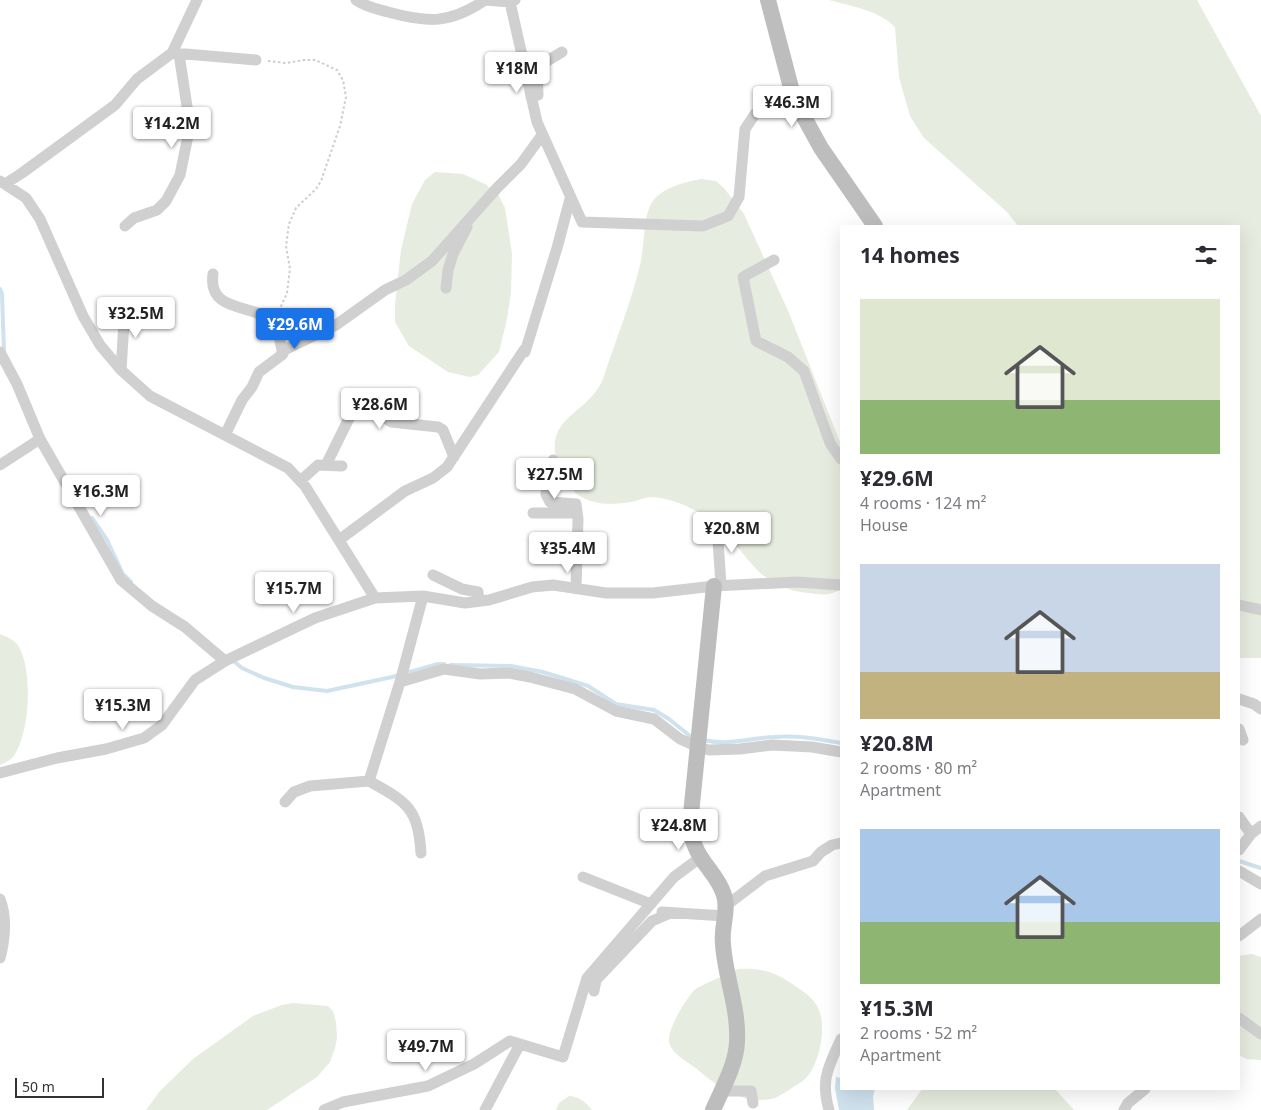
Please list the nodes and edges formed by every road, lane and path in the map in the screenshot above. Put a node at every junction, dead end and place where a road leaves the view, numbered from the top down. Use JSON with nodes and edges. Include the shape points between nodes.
{"nodes":[{"id":1,"x":197,"y":0,"type":"edge"},
{"id":2,"x":356,"y":0,"type":"edge"},
{"id":3,"x":485,"y":0,"type":"edge"},
{"id":4,"x":768,"y":0,"type":"edge"},
{"id":5,"x":513,"y":1,"type":"edge"},
{"id":6,"x":562,"y":52,"type":"dead end"},
{"id":7,"x":175,"y":53,"type":"junction"},
{"id":8,"x":256,"y":60,"type":"joint"},
{"id":9,"x":531,"y":97,"type":"junction"},
{"id":10,"x":794,"y":99,"type":"junction"},
{"id":11,"x":542,"y":135,"type":"junction"},
{"id":12,"x":2,"y":182,"type":"edge"},
{"id":13,"x":570,"y":199,"type":"junction"},
{"id":14,"x":470,"y":219,"type":"junction"},
{"id":15,"x":874,"y":225,"type":"edge"},
{"id":16,"x":125,"y":226,"type":"dead end"},
{"id":17,"x":774,"y":260,"type":"dead end"},
{"id":18,"x":213,"y":274,"type":"dead end"},
{"id":19,"x":446,"y":288,"type":"dead end"},
{"id":20,"x":125,"y":307,"type":"dead end"},
{"id":21,"x":274,"y":324,"type":"junction"},
{"id":22,"x":282,"y":351,"type":"junction"},
{"id":23,"x":0,"y":352,"type":"edge"},
{"id":24,"x":121,"y":370,"type":"junction"},
{"id":25,"x":225,"y":435,"type":"junction"},
{"id":26,"x":40,"y":439,"type":"junction"},
{"id":27,"x":454,"y":456,"type":"junction"},
{"id":28,"x":840,"y":457,"type":"edge"},
{"id":29,"x":553,"y":460,"type":"dead end"},
{"id":30,"x":0,"y":465,"type":"edge"},
{"id":31,"x":326,"y":466,"type":"junction"},
{"id":32,"x":342,"y":466,"type":"dead end"},
{"id":33,"x":300,"y":481,"type":"junction"},
{"id":34,"x":533,"y":513,"type":"dead end"},
{"id":35,"x":577,"y":513,"type":"junction"},
{"id":36,"x":717,"y":526,"type":"dead end"},
{"id":37,"x":339,"y":540,"type":"junction"},
{"id":38,"x":433,"y":575,"type":"dead end"},
{"id":39,"x":717,"y":585,"type":"junction"},
{"id":40,"x":840,"y":585,"type":"edge"},
{"id":41,"x":576,"y":588,"type":"junction"},
{"id":42,"x":424,"y":596,"type":"junction"},
{"id":43,"x":375,"y":598,"type":"junction"},
{"id":44,"x":480,"y":601,"type":"junction"},
{"id":45,"x":1240,"y":605,"type":"edge"},
{"id":46,"x":1261,"y":610,"type":"edge"},
{"id":47,"x":225,"y":661,"type":"junction"},
{"id":48,"x":400,"y":682,"type":"junction"},
{"id":49,"x":1240,"y":699,"type":"edge"},
{"id":50,"x":1261,"y":709,"type":"edge"},
{"id":51,"x":698,"y":747,"type":"junction"},
{"id":52,"x":840,"y":752,"type":"edge"},
{"id":53,"x":0,"y":773,"type":"edge"},
{"id":54,"x":369,"y":781,"type":"junction"},
{"id":55,"x":284,"y":802,"type":"dead end"},
{"id":56,"x":1240,"y":818,"type":"edge"},
{"id":57,"x":1261,"y":826,"type":"edge"},
{"id":58,"x":1251,"y":834,"type":"junction"},
{"id":59,"x":840,"y":843,"type":"edge"},
{"id":60,"x":1240,"y":849,"type":"edge"},
{"id":61,"x":422,"y":853,"type":"dead end"},
{"id":62,"x":701,"y":857,"type":"junction"},
{"id":63,"x":1240,"y":872,"type":"edge"},
{"id":64,"x":583,"y":877,"type":"dead end"},
{"id":65,"x":1261,"y":884,"type":"edge"},
{"id":66,"x":0,"y":899,"type":"edge"},
{"id":67,"x":649,"y":906,"type":"junction"},
{"id":68,"x":726,"y":910,"type":"junction"},
{"id":69,"x":668,"y":914,"type":"junction"},
{"id":70,"x":1261,"y":919,"type":"edge"},
{"id":71,"x":1240,"y":935,"type":"edge"},
{"id":72,"x":0,"y":958,"type":"edge"},
{"id":73,"x":594,"y":991,"type":"dead end"},
{"id":74,"x":1240,"y":1019,"type":"edge"},
{"id":75,"x":1261,"y":1034,"type":"edge"},
{"id":76,"x":840,"y":1041,"type":"edge"},
{"id":77,"x":520,"y":1044,"type":"junction"},
{"id":78,"x":722,"y":1090,"type":"junction"},
{"id":79,"x":1144,"y":1090,"type":"edge"},
{"id":80,"x":753,"y":1103,"type":"dead end"},
{"id":81,"x":324,"y":1110,"type":"edge"},
{"id":82,"x":485,"y":1110,"type":"edge"},
{"id":83,"x":713,"y":1110,"type":"edge"},
{"id":84,"x":829,"y":1110,"type":"edge"},
{"id":85,"x":1124,"y":1110,"type":"edge"}],
"edges":[{"from":1,"to":7,"type":"street"},
{"from":2,"to":3,"type":"street","via":[[364,6],[415,20],[442,20],[470,11]]},
{"from":3,"to":5,"type":"street"},
{"from":4,"to":10,"type":"street"},
{"from":5,"to":9,"type":"street"},
{"from":6,"to":9,"type":"street","via":[[537,66],[538,95]]},
{"from":7,"to":8,"type":"street"},
{"from":7,"to":12,"type":"street","via":[[137,79],[115,104],[22,173]]},
{"from":7,"to":16,"type":"street","via":[[190,126],[180,176],[157,210],[134,218]]},
{"from":8,"to":21,"type":"path","via":[[286,63],[315,60],[337,70],[344,80],[346,97],[322,181],[296,208],[289,224],[287,293]]},
{"from":9,"to":11,"type":"street"},
{"from":10,"to":13,"type":"street","via":[[755,114],[745,130],[739,197],[728,216],[703,226],[582,222]]},
{"from":10,"to":15,"type":"street","via":[[821,148]]},
{"from":11,"to":13,"type":"street"},
{"from":11,"to":14,"type":"street","via":[[521,164]]},
{"from":12,"to":24,"type":"street","via":[[26,198],[40,219],[83,316],[100,345]]},
{"from":13,"to":27,"type":"street","via":[[525,352]]},
{"from":14,"to":19,"type":"street","via":[[466,233],[453,254]]},
{"from":14,"to":22,"type":"street","via":[[432,261],[406,280],[385,290],[336,325]]},
{"from":17,"to":28,"type":"street","via":[[743,277],[756,341],[788,357],[804,371],[830,442]]},
{"from":18,"to":21,"type":"street","via":[[214,290],[222,301],[263,316]]},
{"from":20,"to":24,"type":"street"},
{"from":21,"to":22,"type":"street"},
{"from":22,"to":25,"type":"street","via":[[283,354],[259,372]]},
{"from":23,"to":26,"type":"street"},
{"from":24,"to":25,"type":"street","via":[[150,396]]},
{"from":25,"to":33,"type":"street","via":[[288,468]]},
{"from":26,"to":30,"type":"street"},
{"from":26,"to":47,"type":"street","via":[[121,580]]},
{"from":27,"to":31,"type":"street","via":[[443,430],[438,427],[391,422],[358,400]]},
{"from":27,"to":37,"type":"street","via":[[447,467],[433,478],[406,491]]},
{"from":29,"to":35,"type":"street","via":[[546,494],[550,502],[576,504]]},
{"from":31,"to":32,"type":"street"},
{"from":31,"to":33,"type":"street","via":[[318,465]]},
{"from":33,"to":37,"type":"street"},
{"from":34,"to":35,"type":"street"},
{"from":35,"to":41,"type":"street"},
{"from":36,"to":39,"type":"street"},
{"from":37,"to":43,"type":"street"},
{"from":38,"to":44,"type":"street","via":[[462,589],[478,592]]},
{"from":39,"to":40,"type":"street","via":[[797,582]]},
{"from":39,"to":41,"type":"street","via":[[606,593]]},
{"from":39,"to":51,"type":"street"},
{"from":41,"to":44,"type":"street","via":[[532,587]]},
{"from":42,"to":43,"type":"street"},
{"from":42,"to":44,"type":"street"},
{"from":42,"to":48,"type":"street"},
{"from":43,"to":47,"type":"street","via":[[315,618]]},
{"from":45,"to":46,"type":"street"},
{"from":47,"to":53,"type":"street","via":[[195,680],[162,725],[144,738]]},
{"from":48,"to":51,"type":"street","via":[[444,670],[530,677],[575,689],[616,711],[654,719],[680,739]]},
{"from":48,"to":54,"type":"street"},
{"from":49,"to":50,"type":"street"},
{"from":51,"to":52,"type":"street","via":[[740,750],[772,745],[812,746]]},
{"from":51,"to":62,"type":"street","via":[[690,824],[694,846]]},
{"from":54,"to":55,"type":"street","via":[[310,786],[294,792]]},
{"from":54,"to":61,"type":"street","via":[[398,798],[413,812]]},
{"from":56,"to":58,"type":"street"},
{"from":57,"to":58,"type":"street"},
{"from":58,"to":60,"type":"street"},
{"from":59,"to":68,"type":"street","via":[[821,852],[813,861],[765,876]]},
{"from":62,"to":67,"type":"street","via":[[674,876]]},
{"from":62,"to":68,"type":"street","via":[[718,879]]},
{"from":63,"to":65,"type":"street"},
{"from":64,"to":67,"type":"street"},
{"from":66,"to":72,"type":"street","via":[[4,943]]},
{"from":67,"to":69,"type":"street"},
{"from":67,"to":77,"type":"street","via":[[587,978],[563,1057]]},
{"from":68,"to":69,"type":"street"},
{"from":68,"to":78,"type":"street","via":[[722,941],[736,1014],[737,1043]]},
{"from":69,"to":73,"type":"street","via":[[652,921],[596,980]]},
{"from":70,"to":71,"type":"street"},
{"from":74,"to":75,"type":"street"},
{"from":76,"to":84,"type":"street","via":[[825,1075]]},
{"from":77,"to":81,"type":"street","via":[[510,1041],[474,1064],[428,1086],[343,1102]]},
{"from":77,"to":82,"type":"street"},
{"from":78,"to":80,"type":"street","via":[[751,1091]]},
{"from":78,"to":83,"type":"street"},
{"from":79,"to":85,"type":"street"}]}
